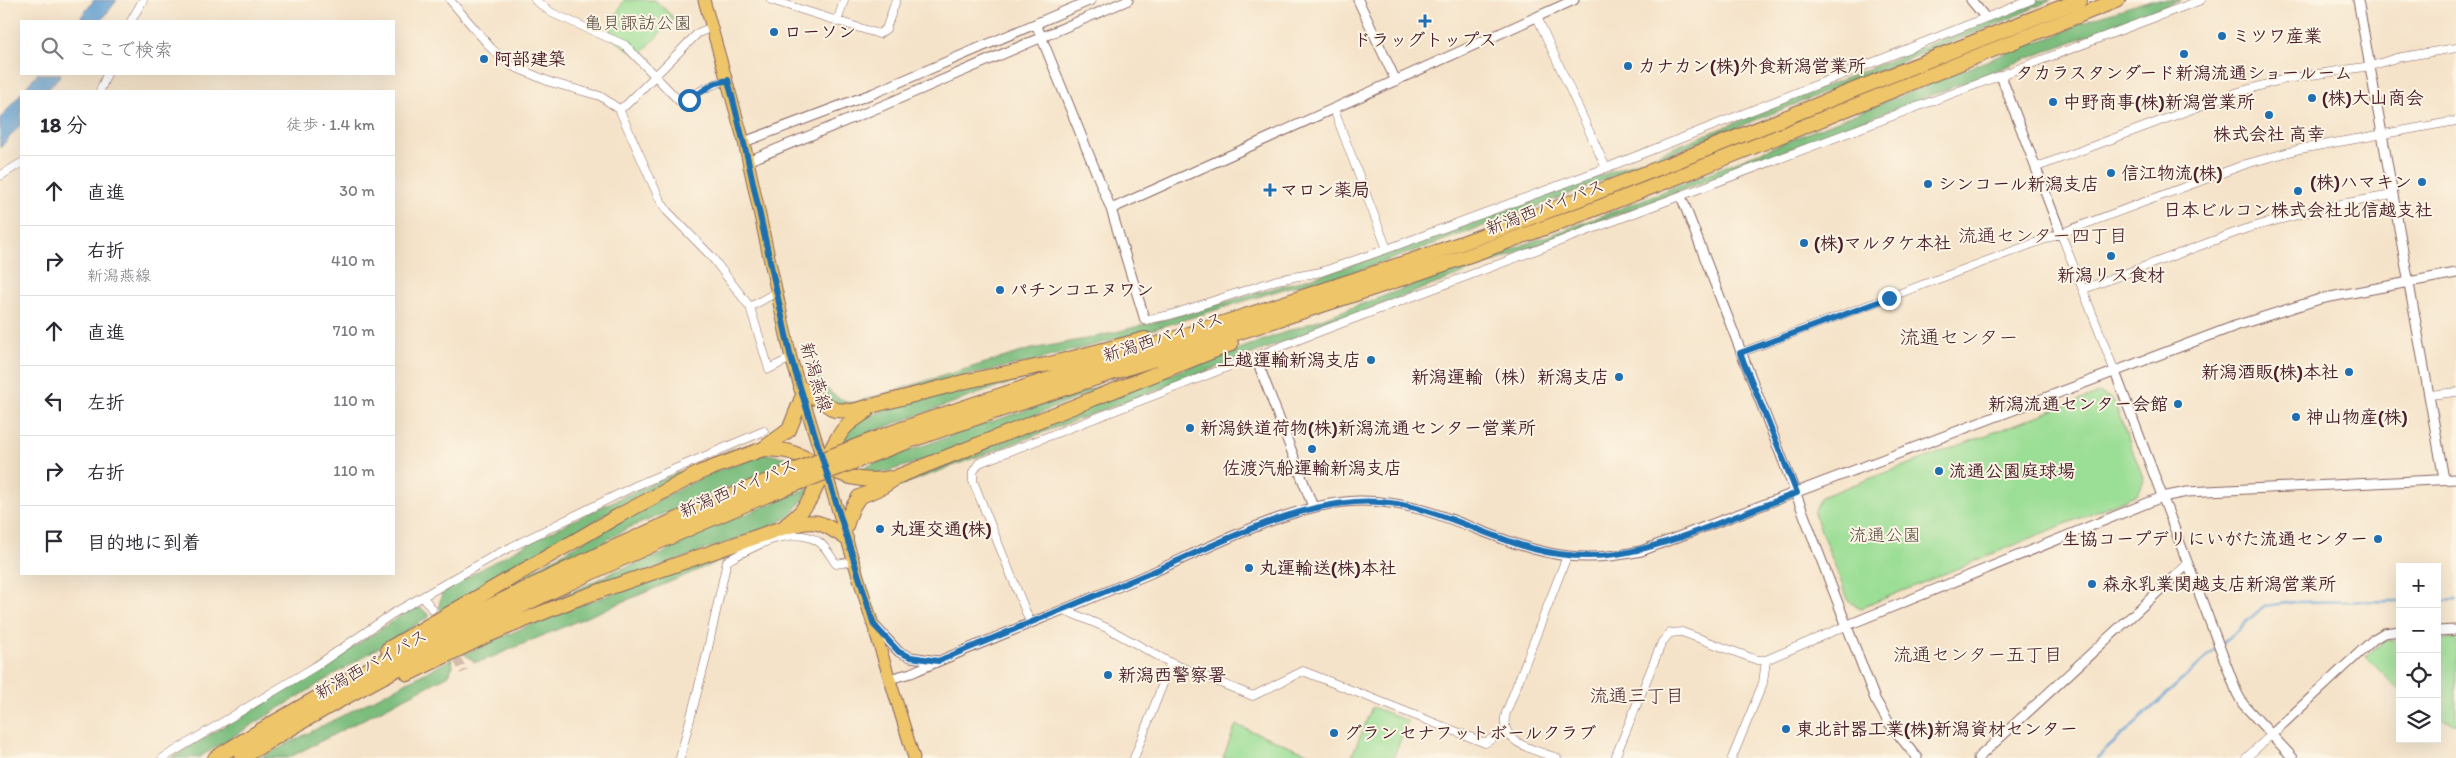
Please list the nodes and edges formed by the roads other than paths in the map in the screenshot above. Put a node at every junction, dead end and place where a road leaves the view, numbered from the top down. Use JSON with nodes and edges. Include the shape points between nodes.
{"nodes":[{"id":1,"x":143,"y":0,"type":"edge"},
{"id":2,"x":450,"y":0,"type":"edge"},
{"id":3,"x":535,"y":0,"type":"edge"},
{"id":4,"x":704,"y":0,"type":"edge"},
{"id":5,"x":770,"y":0,"type":"edge"},
{"id":6,"x":844,"y":0,"type":"edge"},
{"id":7,"x":896,"y":0,"type":"edge"},
{"id":8,"x":1091,"y":0,"type":"edge"},
{"id":9,"x":1128,"y":0,"type":"edge"},
{"id":10,"x":1358,"y":0,"type":"edge"},
{"id":11,"x":1574,"y":0,"type":"edge"},
{"id":12,"x":1971,"y":0,"type":"edge"},
{"id":13,"x":2031,"y":0,"type":"edge"},
{"id":14,"x":2080,"y":0,"type":"edge"},
{"id":15,"x":2118,"y":0,"type":"edge"},
{"id":16,"x":2201,"y":0,"type":"edge"},
{"id":17,"x":2358,"y":0,"type":"edge"},
{"id":18,"x":1537,"y":17,"type":"junction"},
{"id":19,"x":1985,"y":17,"type":"junction"},
{"id":20,"x":132,"y":20,"type":"edge"},
{"id":21,"x":837,"y":22,"type":"junction"},
{"id":22,"x":1036,"y":24,"type":"junction"},
{"id":23,"x":712,"y":27,"type":"junction"},
{"id":24,"x":1041,"y":38,"type":"junction"},
{"id":25,"x":2456,"y":48,"type":"edge"},
{"id":26,"x":2371,"y":66,"type":"junction"},
{"id":27,"x":108,"y":75,"type":"edge"},
{"id":28,"x":655,"y":75,"type":"junction"},
{"id":29,"x":2001,"y":76,"type":"junction"},
{"id":30,"x":728,"y":80,"type":"junction"},
{"id":31,"x":1396,"y":81,"type":"junction"},
{"id":32,"x":100,"y":90,"type":"edge"},
{"id":33,"x":619,"y":110,"type":"junction"},
{"id":34,"x":1334,"y":110,"type":"junction"},
{"id":35,"x":2456,"y":121,"type":"edge"},
{"id":36,"x":2382,"y":134,"type":"junction"},
{"id":37,"x":744,"y":142,"type":"junction"},
{"id":38,"x":748,"y":160,"type":"junction"},
{"id":39,"x":20,"y":164,"type":"edge"},
{"id":40,"x":2037,"y":167,"type":"junction"},
{"id":41,"x":1606,"y":168,"type":"junction"},
{"id":42,"x":0,"y":176,"type":"edge"},
{"id":43,"x":2392,"y":195,"type":"junction"},
{"id":44,"x":1681,"y":196,"type":"junction"},
{"id":45,"x":1111,"y":209,"type":"junction"},
{"id":46,"x":2061,"y":234,"type":"junction"},
{"id":47,"x":1387,"y":249,"type":"junction"},
{"id":48,"x":2456,"y":273,"type":"edge"},
{"id":49,"x":2410,"y":282,"type":"junction"},
{"id":50,"x":2084,"y":289,"type":"junction"},
{"id":51,"x":776,"y":293,"type":"junction"},
{"id":52,"x":1320,"y":299,"type":"junction"},
{"id":53,"x":750,"y":307,"type":"junction"},
{"id":54,"x":1145,"y":320,"type":"joint"},
{"id":55,"x":1740,"y":353,"type":"junction"},
{"id":56,"x":791,"y":358,"type":"junction"},
{"id":57,"x":1256,"y":358,"type":"junction"},
{"id":58,"x":2115,"y":372,"type":"junction"},
{"id":59,"x":802,"y":392,"type":"junction"},
{"id":60,"x":2456,"y":392,"type":"edge"},
{"id":61,"x":2430,"y":395,"type":"junction"},
{"id":62,"x":871,"y":408,"type":"junction"},
{"id":63,"x":764,"y":431,"type":"dead end"},
{"id":64,"x":763,"y":449,"type":"junction"},
{"id":65,"x":824,"y":467,"type":"junction"},
{"id":66,"x":899,"y":476,"type":"junction"},
{"id":67,"x":2456,"y":478,"type":"edge"},
{"id":68,"x":2444,"y":479,"type":"junction"},
{"id":69,"x":762,"y":490,"type":"junction"},
{"id":70,"x":1797,"y":493,"type":"junction"},
{"id":71,"x":2162,"y":496,"type":"junction"},
{"id":72,"x":1312,"y":508,"type":"junction"},
{"id":73,"x":782,"y":528,"type":"junction"},
{"id":74,"x":845,"y":535,"type":"junction"},
{"id":75,"x":1567,"y":556,"type":"junction"},
{"id":76,"x":854,"y":561,"type":"junction"},
{"id":77,"x":2188,"y":564,"type":"junction"},
{"id":78,"x":423,"y":597,"type":"junction"},
{"id":79,"x":432,"y":609,"type":"dead end"},
{"id":80,"x":1064,"y":610,"type":"junction"},
{"id":81,"x":1030,"y":622,"type":"junction"},
{"id":82,"x":874,"y":625,"type":"junction"},
{"id":83,"x":1848,"y":625,"type":"junction"},
{"id":84,"x":2456,"y":630,"type":"edge"},
{"id":85,"x":2441,"y":631,"type":"edge"},
{"id":86,"x":2396,"y":632,"type":"edge"},
{"id":87,"x":1766,"y":660,"type":"junction"},
{"id":88,"x":938,"y":661,"type":"junction"},
{"id":89,"x":1171,"y":662,"type":"junction"},
{"id":90,"x":889,"y":679,"type":"junction"},
{"id":91,"x":326,"y":693,"type":"junction"},
{"id":92,"x":333,"y":705,"type":"junction"},
{"id":93,"x":1505,"y":732,"type":"junction"},
{"id":94,"x":2271,"y":735,"type":"junction"},
{"id":95,"x":1543,"y":756,"type":"edge"},
{"id":96,"x":163,"y":758,"type":"edge"},
{"id":97,"x":215,"y":758,"type":"edge"},
{"id":98,"x":241,"y":758,"type":"edge"},
{"id":99,"x":680,"y":758,"type":"edge"},
{"id":100,"x":914,"y":758,"type":"edge"},
{"id":101,"x":1134,"y":758,"type":"edge"},
{"id":102,"x":1557,"y":758,"type":"edge"},
{"id":103,"x":1615,"y":758,"type":"edge"},
{"id":104,"x":1732,"y":758,"type":"edge"},
{"id":105,"x":1917,"y":758,"type":"edge"},
{"id":106,"x":1978,"y":758,"type":"edge"},
{"id":107,"x":2246,"y":758,"type":"edge"},
{"id":108,"x":2293,"y":758,"type":"edge"}],
"edges":[{"from":1,"to":20,"type":"street"},
{"from":2,"to":33,"type":"street","via":[[510,65],[550,82],[600,96]]},
{"from":3,"to":28,"type":"street","via":[[552,13],[619,41]]},
{"from":4,"to":23,"type":"main road","name":"新潟燕線"},
{"from":5,"to":21,"type":"street"},
{"from":6,"to":21,"type":"street"},
{"from":7,"to":21,"type":"street","via":[[886,29],[880,34]]},
{"from":8,"to":22,"type":"street"},
{"from":9,"to":24,"type":"street"},
{"from":10,"to":31,"type":"street"},
{"from":11,"to":18,"type":"street"},
{"from":12,"to":19,"type":"street"},
{"from":13,"to":19,"type":"street"},
{"from":14,"to":52,"type":"highway","name":"新潟西バイパス","via":[[1677,162]]},
{"from":15,"to":52,"type":"highway","name":"新潟西バイパス","via":[[1682,175],[1480,252]]},
{"from":16,"to":29,"type":"street"},
{"from":17,"to":26,"type":"street"},
{"from":18,"to":31,"type":"street"},
{"from":18,"to":41,"type":"street"},
{"from":19,"to":41,"type":"street"},
{"from":22,"to":24,"type":"street"},
{"from":22,"to":37,"type":"street","via":[[874,93]]},
{"from":23,"to":28,"type":"street","via":[[698,33]]},
{"from":23,"to":30,"type":"main road","name":"新潟燕線"},
{"from":24,"to":38,"type":"street"},
{"from":24,"to":45,"type":"street"},
{"from":25,"to":26,"type":"street","via":[[2396,58]]},
{"from":26,"to":36,"type":"street"},
{"from":26,"to":40,"type":"street","via":[[2285,79],[2235,92]]},
{"from":27,"to":32,"type":"street"},
{"from":28,"to":30,"type":"street","via":[[684,106],[713,84]]},
{"from":28,"to":33,"type":"street"},
{"from":29,"to":40,"type":"street"},
{"from":29,"to":44,"type":"street"},
{"from":30,"to":37,"type":"main road","name":"新潟燕線"},
{"from":31,"to":34,"type":"street"},
{"from":33,"to":53,"type":"street","via":[[659,198],[711,256]]},
{"from":34,"to":45,"type":"street"},
{"from":34,"to":47,"type":"street"},
{"from":35,"to":36,"type":"street"},
{"from":36,"to":43,"type":"street"},
{"from":36,"to":46,"type":"street","via":[[2300,149],[2246,164]]},
{"from":37,"to":38,"type":"main road","name":"新潟燕線"},
{"from":38,"to":51,"type":"main road","name":"新潟燕線"},
{"from":39,"to":42,"type":"street"},
{"from":40,"to":46,"type":"street"},
{"from":41,"to":47,"type":"street"},
{"from":43,"to":49,"type":"street"},
{"from":43,"to":50,"type":"street","via":[[2330,206],[2245,229]]},
{"from":44,"to":55,"type":"street"},
{"from":44,"to":57,"type":"street"},
{"from":45,"to":54,"type":"street"},
{"from":46,"to":50,"type":"street"},
{"from":46,"to":55,"type":"street"},
{"from":47,"to":54,"type":"street","via":[[1321,272],[1277,280]]},
{"from":48,"to":49,"type":"street"},
{"from":49,"to":58,"type":"street","via":[[2320,299],[2282,310]]},
{"from":49,"to":61,"type":"street"},
{"from":50,"to":58,"type":"street"},
{"from":51,"to":53,"type":"street"},
{"from":51,"to":56,"type":"main road","name":"新潟燕線"},
{"from":52,"to":62,"type":"highway","via":[[967,381]]},
{"from":52,"to":66,"type":"highway","via":[[1194,360]]},
{"from":52,"to":69,"type":"highway","name":"新潟西バイパス","bridge":true,"via":[[1045,395],[888,442]]},
{"from":53,"to":56,"type":"street","via":[[770,369]]},
{"from":55,"to":70,"type":"street"},
{"from":56,"to":59,"type":"main road","name":"新潟燕線"},
{"from":57,"to":72,"type":"street"},
{"from":57,"to":81,"type":"street","via":[[976,467],[973,481]]},
{"from":58,"to":70,"type":"street"},
{"from":58,"to":71,"type":"street"},
{"from":59,"to":62,"type":"highway","via":[[835,410],[852,412]]},
{"from":59,"to":64,"type":"highway","via":[[789,430]]},
{"from":59,"to":65,"type":"main road","name":"新潟燕線"},
{"from":60,"to":61,"type":"street"},
{"from":61,"to":68,"type":"street"},
{"from":62,"to":65,"type":"highway","via":[[843,430]]},
{"from":63,"to":78,"type":"street","via":[[568,518]]},
{"from":64,"to":65,"type":"highway","via":[[792,452]]},
{"from":64,"to":91,"type":"highway","via":[[701,472],[618,516],[395,645]]},
{"from":65,"to":66,"type":"highway","via":[[860,480]]},
{"from":65,"to":73,"type":"highway","via":[[809,504]]},
{"from":65,"to":74,"type":"main road","name":"新潟燕線"},
{"from":66,"to":74,"type":"highway","via":[[859,497],[852,508]]},
{"from":67,"to":68,"type":"street"},
{"from":68,"to":71,"type":"street"},
{"from":69,"to":91,"type":"highway","name":"新潟西バイパス","via":[[620,544],[498,602]]},
{"from":69,"to":92,"type":"highway","name":"新潟西バイパス","via":[[529,602]]},
{"from":70,"to":75,"type":"street","via":[[1641,551],[1602,557]]},
{"from":70,"to":83,"type":"street"},
{"from":71,"to":77,"type":"street"},
{"from":71,"to":83,"type":"street"},
{"from":72,"to":75,"type":"street","via":[[1357,501],[1418,507],[1528,547]]},
{"from":72,"to":80,"type":"street","via":[[1253,529]]},
{"from":73,"to":74,"type":"highway","via":[[807,521],[816,522]]},
{"from":73,"to":92,"type":"highway","via":[[621,582],[532,616],[409,674]]},
{"from":74,"to":76,"type":"main road","name":"新潟燕線"},
{"from":75,"to":93,"type":"street","via":[[1506,713]]},
{"from":76,"to":82,"type":"main road","name":"新潟燕線"},
{"from":76,"to":99,"type":"street","via":[[836,564],[822,544],[790,535],[747,550],[728,561]]},
{"from":77,"to":94,"type":"street","via":[[2244,704]]},
{"from":77,"to":106,"type":"street"},
{"from":78,"to":79,"type":"street"},
{"from":78,"to":96,"type":"street"},
{"from":80,"to":81,"type":"street"},
{"from":80,"to":89,"type":"street","via":[[1107,628]]},
{"from":81,"to":88,"type":"street"},
{"from":82,"to":88,"type":"street","via":[[899,652]]},
{"from":82,"to":90,"type":"main road","name":"新潟燕線"},
{"from":83,"to":87,"type":"street"},
{"from":83,"to":105,"type":"street","via":[[1875,699],[1889,723]]},
{"from":84,"to":85,"type":"street"},
{"from":86,"to":94,"type":"street","via":[[2374,639]]},
{"from":87,"to":103,"type":"street","via":[[1749,659],[1682,632],[1670,633],[1662,642]]},
{"from":87,"to":104,"type":"street","via":[[1763,683]]},
{"from":88,"to":90,"type":"street"},
{"from":89,"to":93,"type":"street","via":[[1253,696],[1302,671],[1485,743]]},
{"from":89,"to":101,"type":"street"},
{"from":90,"to":100,"type":"main road","name":"新潟燕線"},
{"from":91,"to":97,"type":"highway","name":"新潟西バイパス"},
{"from":92,"to":98,"type":"highway","name":"新潟西バイパス"},
{"from":93,"to":95,"type":"street"},
{"from":94,"to":107,"type":"street"},
{"from":94,"to":108,"type":"street"},
{"from":95,"to":102,"type":"street"}]}
